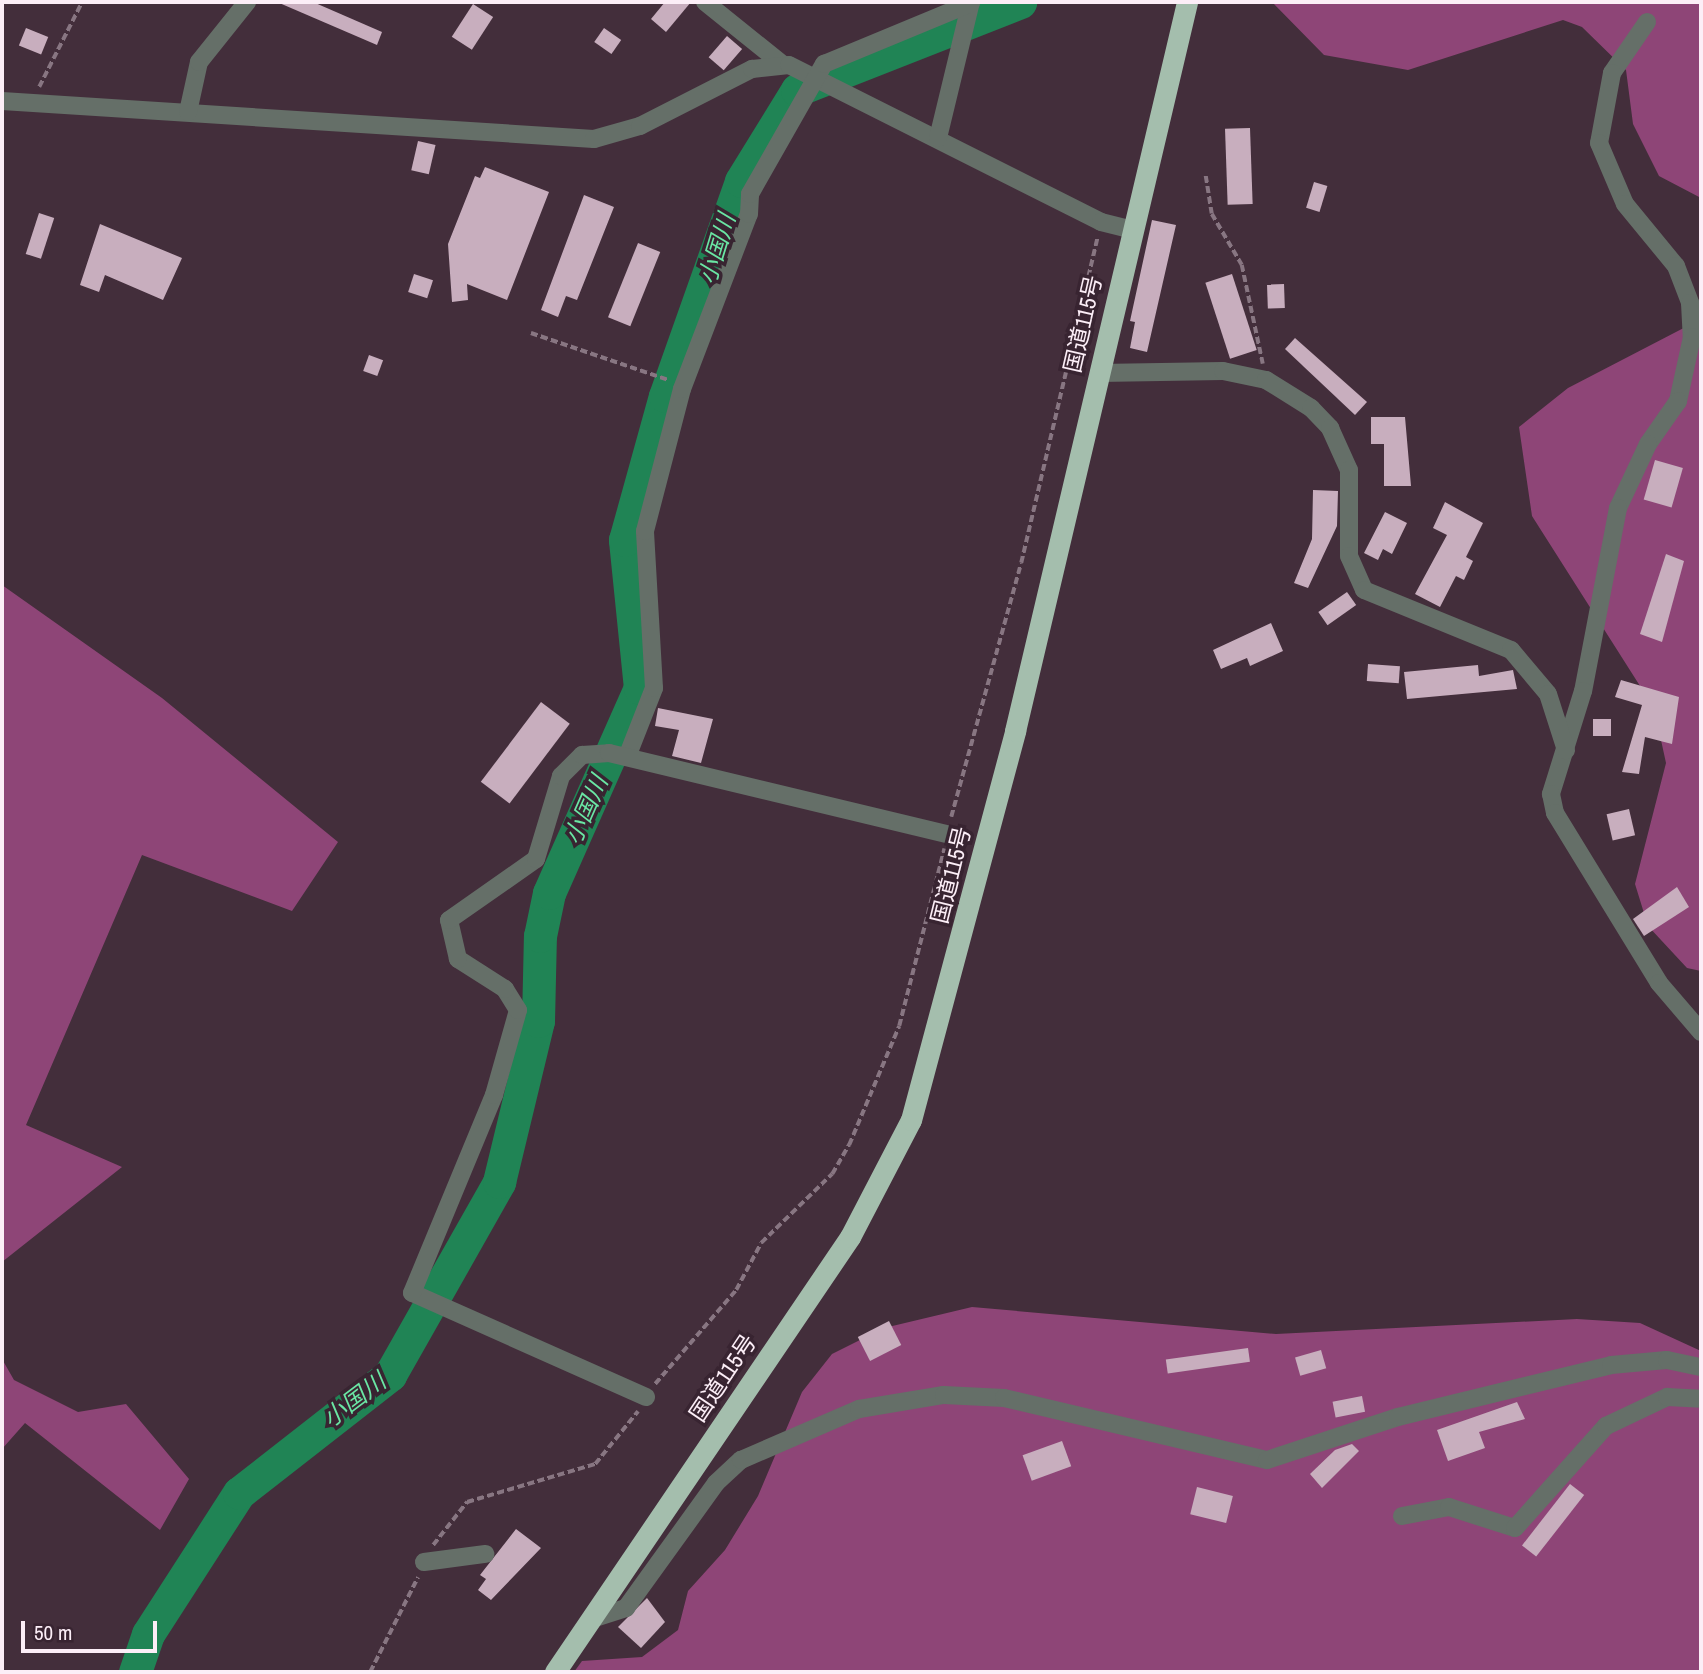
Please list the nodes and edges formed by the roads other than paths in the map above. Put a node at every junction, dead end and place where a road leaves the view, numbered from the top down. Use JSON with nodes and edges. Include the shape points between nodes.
{"nodes":[{"id":1,"x":247,"y":2,"type":"edge"},
{"id":2,"x":705,"y":2,"type":"edge"},
{"id":3,"x":971,"y":2,"type":"edge"},
{"id":4,"x":1187,"y":2,"type":"edge"},
{"id":5,"x":1647,"y":22,"type":"dead end"},
{"id":6,"x":782,"y":64,"type":"junction"},
{"id":7,"x":816,"y":76,"type":"junction"},
{"id":8,"x":2,"y":101,"type":"edge"},
{"id":9,"x":188,"y":112,"type":"junction"},
{"id":10,"x":938,"y":138,"type":"junction"},
{"id":11,"x":1132,"y":230,"type":"junction"},
{"id":12,"x":1099,"y":373,"type":"junction"},
{"id":13,"x":1566,"y":750,"type":"junction"},
{"id":14,"x":627,"y":757,"type":"junction"},
{"id":15,"x":947,"y":834,"type":"road end"},
{"id":16,"x":1701,"y":1031,"type":"edge"},
{"id":17,"x":1701,"y":1367,"type":"edge"},
{"id":18,"x":646,"y":1397,"type":"road end"},
{"id":19,"x":1701,"y":1399,"type":"edge"},
{"id":20,"x":1402,"y":1516,"type":"dead end"},
{"id":21,"x":485,"y":1554,"type":"dead end"},
{"id":22,"x":425,"y":1562,"type":"road end"},
{"id":23,"x":592,"y":1619,"type":"junction"},
{"id":24,"x":555,"y":1672,"type":"edge"}],
"edges":[{"from":1,"to":9,"type":"street","via":[[198,62]]},
{"from":2,"to":6,"type":"street"},
{"from":3,"to":7,"type":"street","via":[[831,59]]},
{"from":3,"to":10,"type":"street"},
{"from":4,"to":11,"type":"highway","name":"国道115号"},
{"from":5,"to":13,"type":"street","via":[[1612,73],[1599,143],[1625,204],[1676,266],[1690,303],[1692,337],[1678,401],[1648,444],[1618,508]]},
{"from":6,"to":7,"type":"street"},
{"from":6,"to":9,"type":"street","via":[[752,69],[640,125],[594,139]]},
{"from":7,"to":10,"type":"street"},
{"from":7,"to":14,"type":"street","via":[[750,194],[749,214],[684,385],[642,548],[653,688]]},
{"from":8,"to":9,"type":"street"},
{"from":10,"to":11,"type":"street","via":[[1101,222]]},
{"from":11,"to":12,"type":"highway","name":"国道115号"},
{"from":12,"to":13,"type":"street","via":[[1223,371],[1258,379],[1311,408],[1337,439],[1352,482],[1349,556],[1364,590],[1511,650],[1548,694]]},
{"from":12,"to":23,"type":"highway","name":"国道115号","via":[[1015,731],[911,1120],[850,1237]]},
{"from":13,"to":16,"type":"street","via":[[1551,782],[1555,813],[1659,983]]},
{"from":14,"to":15,"type":"street"},
{"from":14,"to":18,"type":"street","via":[[593,754],[567,764],[536,859],[450,920],[458,959],[505,989],[518,1010],[494,1095],[411,1290],[416,1297]]},
{"from":17,"to":23,"type":"street","via":[[1667,1360],[1611,1365],[1398,1417],[1267,1460],[1004,1398],[944,1395],[870,1406],[754,1450],[716,1483],[626,1608]]},
{"from":19,"to":20,"type":"street","via":[[1667,1397],[1606,1426],[1515,1528],[1449,1507]]},
{"from":21,"to":22,"type":"street"},
{"from":23,"to":24,"type":"highway","name":"国道115号"}]}
